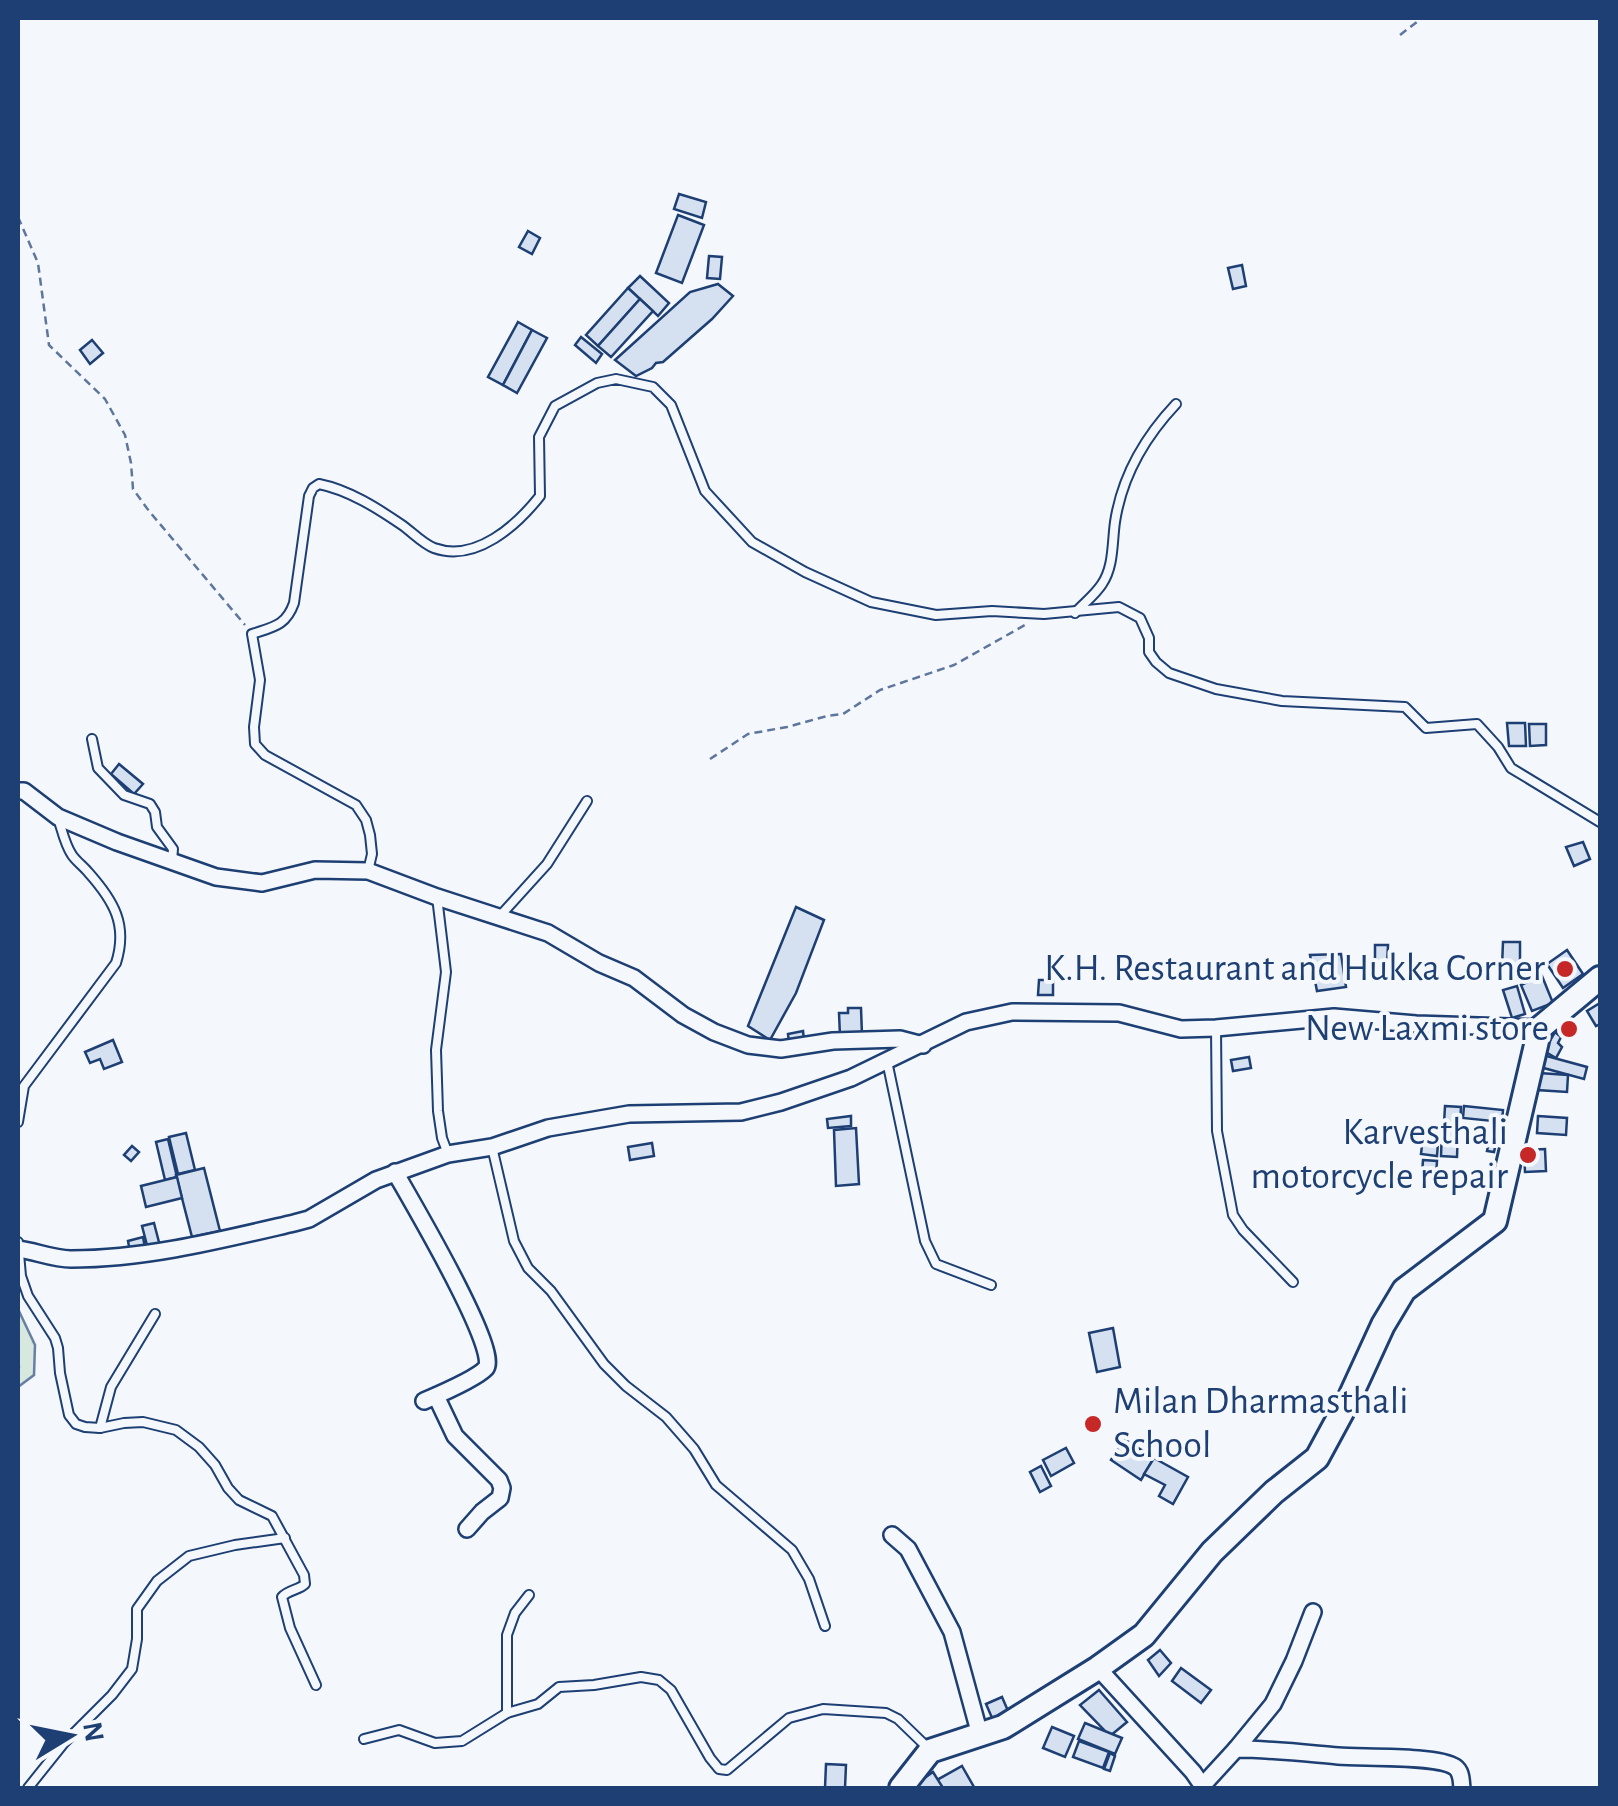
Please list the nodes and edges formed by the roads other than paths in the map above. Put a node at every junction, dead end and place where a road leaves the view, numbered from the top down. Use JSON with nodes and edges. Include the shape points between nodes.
{"nodes":[{"id":1,"x":1176,"y":404,"type":"dead end"},
{"id":2,"x":1075,"y":613,"type":"junction"},
{"id":3,"x":92,"y":739,"type":"dead end"},
{"id":4,"x":18,"y":791,"type":"edge"},
{"id":5,"x":587,"y":801,"type":"dead end"},
{"id":6,"x":58,"y":817,"type":"junction"},
{"id":7,"x":1600,"y":822,"type":"edge"},
{"id":8,"x":172,"y":861,"type":"junction"},
{"id":9,"x":368,"y":871,"type":"junction"},
{"id":10,"x":437,"y":897,"type":"junction"},
{"id":11,"x":500,"y":916,"type":"junction"},
{"id":12,"x":1600,"y":978,"type":"edge"},
{"id":13,"x":1216,"y":1028,"type":"junction"},
{"id":14,"x":1540,"y":1028,"type":"junction"},
{"id":15,"x":922,"y":1045,"type":"junction"},
{"id":16,"x":888,"y":1061,"type":"junction"},
{"id":17,"x":18,"y":1122,"type":"edge"},
{"id":18,"x":492,"y":1147,"type":"junction"},
{"id":19,"x":448,"y":1154,"type":"junction"},
{"id":20,"x":396,"y":1172,"type":"junction"},
{"id":21,"x":18,"y":1246,"type":"edge"},
{"id":22,"x":1292,"y":1282,"type":"dead end"},
{"id":23,"x":990,"y":1284,"type":"dead end"},
{"id":24,"x":154,"y":1314,"type":"dead end"},
{"id":25,"x":100,"y":1428,"type":"junction"},
{"id":26,"x":467,"y":1529,"type":"dead end"},
{"id":27,"x":892,"y":1535,"type":"dead end"},
{"id":28,"x":285,"y":1538,"type":"junction"},
{"id":29,"x":529,"y":1594,"type":"dead end"},
{"id":30,"x":1313,"y":1612,"type":"dead end"},
{"id":31,"x":824,"y":1626,"type":"dead end"},
{"id":32,"x":1098,"y":1668,"type":"junction"},
{"id":33,"x":316,"y":1685,"type":"dead end"},
{"id":34,"x":507,"y":1713,"type":"junction"},
{"id":35,"x":980,"y":1735,"type":"junction"},
{"id":36,"x":364,"y":1739,"type":"dead end"},
{"id":37,"x":1236,"y":1749,"type":"junction"},
{"id":38,"x":930,"y":1751,"type":"junction"},
{"id":39,"x":1204,"y":1787,"type":"edge"},
{"id":40,"x":28,"y":1788,"type":"edge"},
{"id":41,"x":901,"y":1788,"type":"edge"},
{"id":42,"x":1462,"y":1788,"type":"edge"}],
"edges":[{"from":1,"to":2,"type":"lane","via":[[1133,460],[1110,566]]},
{"from":2,"to":7,"type":"lane","via":[[1119,607],[1140,618],[1156,662],[1216,689],[1282,702],[1405,707],[1426,728],[1476,724],[1512,768]]},
{"from":2,"to":9,"type":"lane","via":[[936,615],[871,602],[805,572],[752,542],[706,491],[672,404],[653,387],[616,379],[555,406],[539,437],[540,496],[509,530],[472,548],[433,548],[344,491],[319,484],[310,496],[289,617],[252,634],[260,680],[255,744],[356,806],[370,836]]},
{"from":3,"to":8,"type":"lane","via":[[98,768],[124,795],[150,804],[174,849]]},
{"from":4,"to":6,"type":"street"},
{"from":5,"to":11,"type":"lane","via":[[547,864]]},
{"from":6,"to":8,"type":"street"},
{"from":6,"to":17,"type":"lane","via":[[70,854],[110,901],[122,944],[116,964],[24,1086]]},
{"from":8,"to":9,"type":"street","via":[[216,877],[262,883],[315,870]]},
{"from":9,"to":10,"type":"street"},
{"from":10,"to":11,"type":"street"},
{"from":10,"to":19,"type":"lane","via":[[446,972],[436,1050],[438,1111]]},
{"from":11,"to":15,"type":"street","via":[[548,933],[634,978],[683,1015],[748,1045],[900,1039]]},
{"from":12,"to":14,"type":"street"},
{"from":13,"to":14,"type":"street","via":[[1334,1017]]},
{"from":13,"to":15,"type":"street","via":[[1181,1029],[1120,1013],[1012,1012],[966,1022]]},
{"from":13,"to":22,"type":"lane","via":[[1216,1131],[1233,1215]]},
{"from":14,"to":32,"type":"street","via":[[1495,1220],[1404,1290],[1317,1458],[1212,1552],[1144,1635]]},
{"from":15,"to":16,"type":"street"},
{"from":16,"to":18,"type":"street","via":[[741,1112],[628,1114],[548,1128]]},
{"from":16,"to":23,"type":"lane","via":[[924,1241],[936,1264]]},
{"from":18,"to":19,"type":"street"},
{"from":18,"to":31,"type":"lane","via":[[514,1242],[528,1268],[604,1364],[666,1417],[716,1485],[792,1550]]},
{"from":19,"to":20,"type":"street"},
{"from":20,"to":21,"type":"street","via":[[309,1218],[162,1251],[67,1259]]},
{"from":20,"to":26,"type":"street","via":[[489,1358],[486,1368],[430,1398],[502,1488]]},
{"from":21,"to":25,"type":"lane","via":[[28,1296],[58,1348],[69,1416],[85,1428]]},
{"from":24,"to":25,"type":"lane","via":[[111,1387]]},
{"from":25,"to":28,"type":"lane","via":[[142,1422],[176,1430],[199,1446],[239,1500],[272,1516]]},
{"from":27,"to":35,"type":"street","via":[[908,1549],[952,1632]]},
{"from":28,"to":33,"type":"lane","via":[[305,1584],[286,1593],[282,1603]]},
{"from":28,"to":40,"type":"lane","via":[[189,1556],[157,1581],[137,1609],[132,1669]]},
{"from":29,"to":34,"type":"lane","via":[[506,1634]]},
{"from":30,"to":37,"type":"street","via":[[1273,1704]]},
{"from":32,"to":35,"type":"street","via":[[1003,1728]]},
{"from":32,"to":39,"type":"street"},
{"from":34,"to":36,"type":"lane","via":[[462,1741],[435,1743],[399,1730]]},
{"from":34,"to":38,"type":"lane","via":[[538,1704],[560,1687],[641,1678],[671,1690],[719,1769],[727,1770],[789,1718],[823,1709],[886,1713]]},
{"from":35,"to":38,"type":"street"},
{"from":37,"to":39,"type":"street"},
{"from":37,"to":42,"type":"street","via":[[1428,1760],[1453,1765]]},
{"from":38,"to":41,"type":"street"}]}
